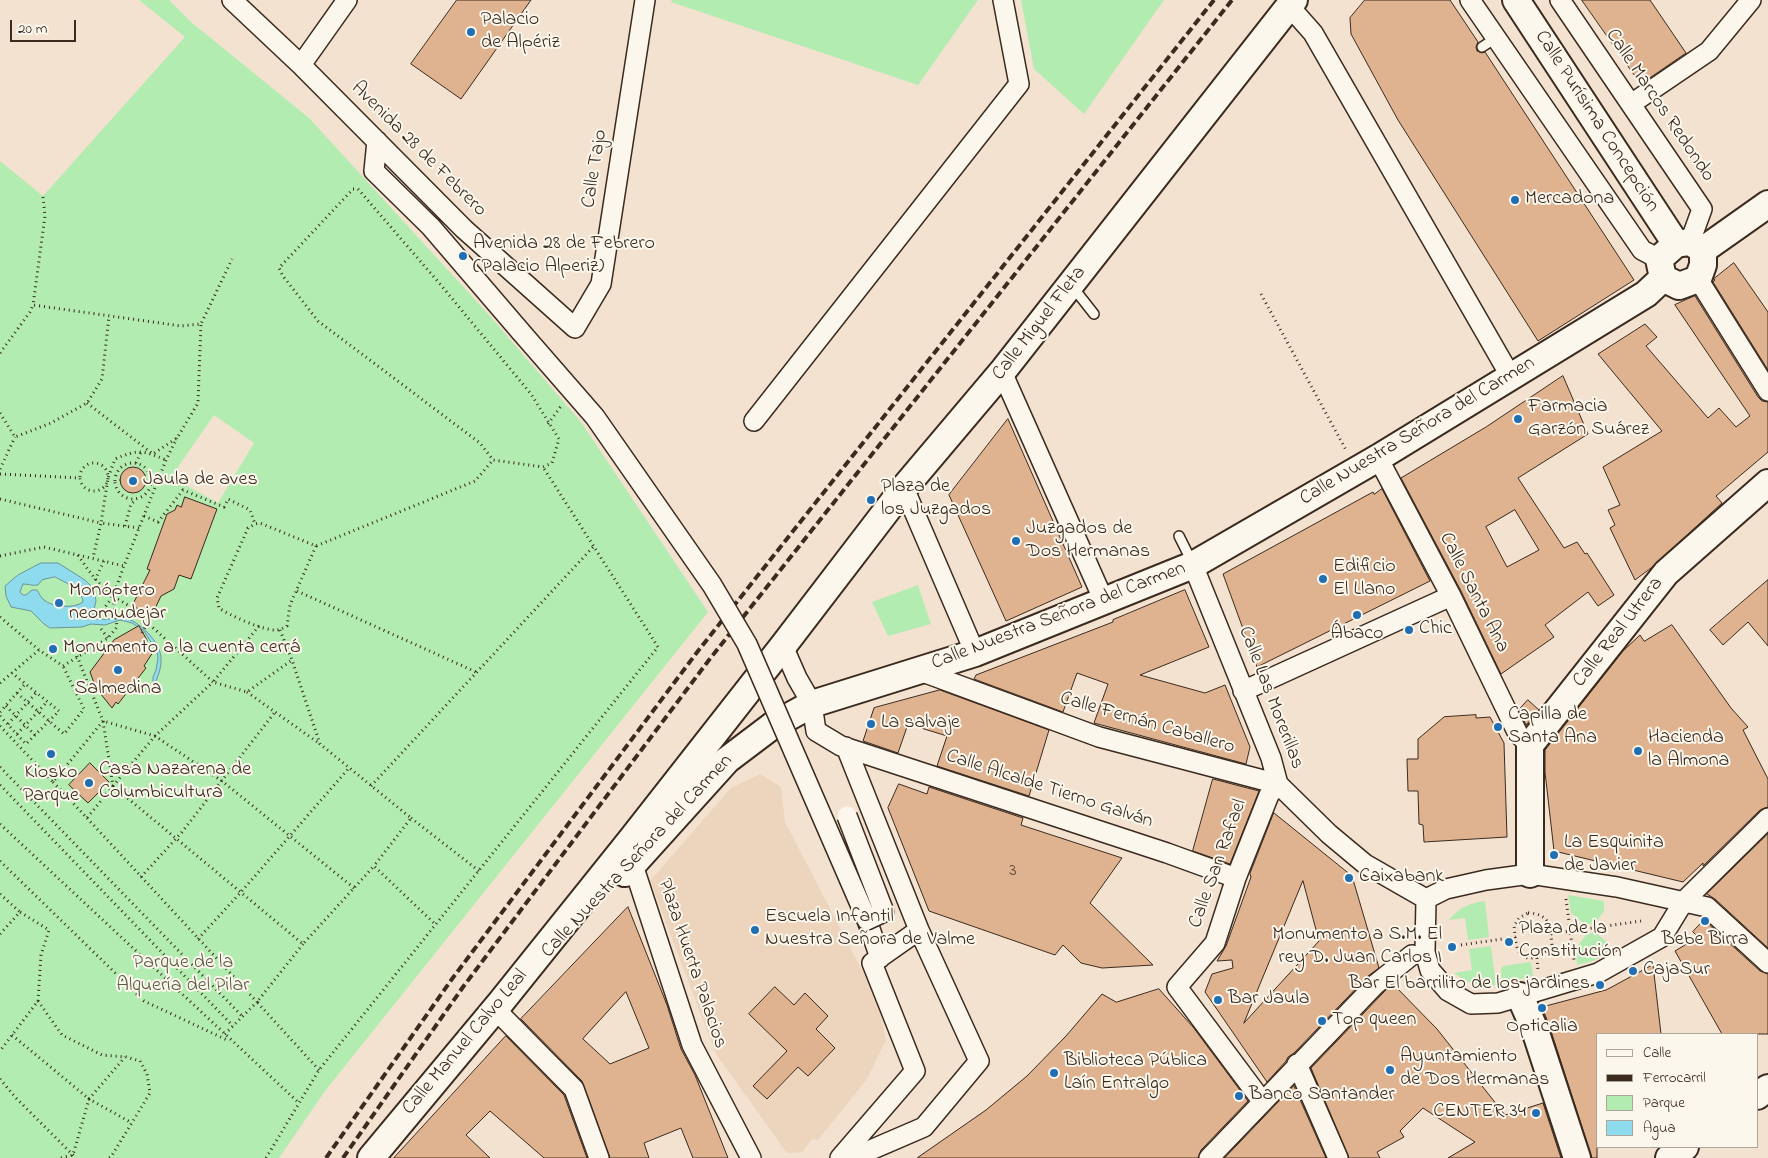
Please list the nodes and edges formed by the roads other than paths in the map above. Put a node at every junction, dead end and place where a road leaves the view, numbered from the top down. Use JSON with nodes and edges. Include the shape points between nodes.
{"nodes":[{"id":1,"x":232,"y":0,"type":"edge"},
{"id":2,"x":347,"y":0,"type":"edge"},
{"id":3,"x":1003,"y":0,"type":"edge"},
{"id":4,"x":1470,"y":0,"type":"edge"},
{"id":5,"x":1516,"y":0,"type":"edge"},
{"id":6,"x":1560,"y":0,"type":"edge"},
{"id":7,"x":1752,"y":0,"type":"edge"},
{"id":8,"x":643,"y":3,"type":"edge"},
{"id":9,"x":1292,"y":3,"type":"edge"},
{"id":10,"x":301,"y":65,"type":"junction"},
{"id":11,"x":1630,"y":104,"type":"junction"},
{"id":12,"x":377,"y":141,"type":"junction"},
{"id":13,"x":1768,"y":204,"type":"edge"},
{"id":14,"x":1678,"y":255,"type":"junction"},
{"id":15,"x":1698,"y":279,"type":"junction"},
{"id":16,"x":1071,"y":285,"type":"junction"},
{"id":17,"x":1094,"y":314,"type":"dead end"},
{"id":18,"x":575,"y":328,"type":"joint"},
{"id":19,"x":1002,"y":372,"type":"junction"},
{"id":20,"x":1511,"y":377,"type":"junction"},
{"id":21,"x":1768,"y":391,"type":"edge"},
{"id":22,"x":754,"y":421,"type":"dead end"},
{"id":23,"x":1367,"y":464,"type":"junction"},
{"id":24,"x":1768,"y":484,"type":"edge"},
{"id":25,"x":904,"y":488,"type":"junction"},
{"id":26,"x":1179,"y":536,"type":"dead end"},
{"id":27,"x":1193,"y":565,"type":"junction"},
{"id":28,"x":1451,"y":596,"type":"junction"},
{"id":29,"x":1104,"y":601,"type":"junction"},
{"id":30,"x":783,"y":646,"type":"junction"},
{"id":31,"x":976,"y":653,"type":"junction"},
{"id":32,"x":920,"y":671,"type":"junction"},
{"id":33,"x":1243,"y":691,"type":"junction"},
{"id":34,"x":812,"y":704,"type":"junction"},
{"id":35,"x":1530,"y":745,"type":"junction"},
{"id":36,"x":846,"y":747,"type":"junction"},
{"id":37,"x":1278,"y":784,"type":"junction"},
{"id":38,"x":848,"y":816,"type":"dead end"},
{"id":39,"x":1768,"y":818,"type":"edge"},
{"id":40,"x":632,"y":852,"type":"junction"},
{"id":41,"x":1530,"y":874,"type":"junction"},
{"id":42,"x":1236,"y":878,"type":"junction"},
{"id":43,"x":1426,"y":899,"type":"junction"},
{"id":44,"x":1684,"y":902,"type":"junction"},
{"id":45,"x":867,"y":920,"type":"junction"},
{"id":46,"x":919,"y":930,"type":"junction"},
{"id":47,"x":1412,"y":954,"type":"dead end"},
{"id":48,"x":880,"y":958,"type":"junction"},
{"id":49,"x":1768,"y":963,"type":"edge"},
{"id":50,"x":1520,"y":996,"type":"junction"},
{"id":51,"x":498,"y":1006,"type":"junction"},
{"id":52,"x":1297,"y":1064,"type":"junction"},
{"id":53,"x":1262,"y":1101,"type":"junction"},
{"id":54,"x":1684,"y":1148,"type":"edge"},
{"id":55,"x":371,"y":1158,"type":"edge"},
{"id":56,"x":599,"y":1158,"type":"edge"},
{"id":57,"x":750,"y":1158,"type":"edge"},
{"id":58,"x":840,"y":1158,"type":"edge"},
{"id":59,"x":852,"y":1158,"type":"edge"},
{"id":60,"x":1209,"y":1158,"type":"edge"},
{"id":61,"x":1338,"y":1158,"type":"edge"},
{"id":62,"x":1577,"y":1158,"type":"edge"},
{"id":63,"x":1669,"y":1158,"type":"edge"}],
"edges":[{"from":1,"to":10,"type":"street","name":"Avenida 28 de Febrero"},
{"from":2,"to":10,"type":"street"},
{"from":3,"to":22,"type":"street","via":[[1019,84]]},
{"from":4,"to":14,"type":"street","via":[[1489,43],[1642,250]]},
{"from":5,"to":14,"type":"street","name":"Calle Purísima Concepción"},
{"from":6,"to":11,"type":"street","name":"Calle Marcos Redondo"},
{"from":7,"to":11,"type":"street","via":[[1709,51]]},
{"from":8,"to":18,"type":"street","name":"Calle Tajo","via":[[601,284]]},
{"from":9,"to":16,"type":"street","name":"Calle Miguel Fleta"},
{"from":9,"to":20,"type":"street","via":[[1313,33]]},
{"from":10,"to":12,"type":"street","name":"Avenida 28 de Febrero"},
{"from":11,"to":14,"type":"street","name":"Calle Marcos Redondo","via":[[1702,209]]},
{"from":12,"to":18,"type":"street","name":"Avenida 28 de Febrero","via":[[464,229]]},
{"from":12,"to":45,"type":"street","bridge":true,"via":[[374,171],[431,227],[595,417],[712,585],[747,644]]},
{"from":13,"to":14,"type":"street","name":"Calle Nuestra Señora del Carmen"},
{"from":14,"to":15,"type":"street","via":[[1703,265]]},
{"from":14,"to":15,"type":"street","via":[[1679,286]]},
{"from":14,"to":20,"type":"street","name":"Calle Nuestra Señora del Carmen","via":[[1646,294]]},
{"from":15,"to":21,"type":"street"},
{"from":16,"to":17,"type":"lane"},
{"from":16,"to":19,"type":"street","name":"Calle Miguel Fleta"},
{"from":19,"to":25,"type":"street","name":"Calle Miguel Fleta"},
{"from":19,"to":29,"type":"street"},
{"from":20,"to":23,"type":"street","name":"Calle Nuestra Señora del Carmen"},
{"from":23,"to":27,"type":"street","name":"Calle Nuestra Señora del Carmen"},
{"from":23,"to":28,"type":"street","name":"Calle Santa Ana"},
{"from":24,"to":35,"type":"street","name":"Calle Real Utrera","via":[[1666,573]]},
{"from":25,"to":30,"type":"street","name":"Calle Miguel Fleta"},
{"from":25,"to":31,"type":"street"},
{"from":26,"to":27,"type":"lane"},
{"from":27,"to":29,"type":"street","name":"Calle Nuestra Señora del Carmen"},
{"from":27,"to":33,"type":"street","name":"Calle Las Morerillas"},
{"from":28,"to":33,"type":"street"},
{"from":28,"to":35,"type":"street","name":"Calle Santa Ana","via":[[1518,734]]},
{"from":29,"to":31,"type":"street","name":"Calle Nuestra Señora del Carmen"},
{"from":30,"to":34,"type":"street"},
{"from":30,"to":40,"type":"street"},
{"from":31,"to":32,"type":"street","name":"Calle Nuestra Señora del Carmen"},
{"from":32,"to":34,"type":"street","name":"Calle Nuestra Señora del Carmen"},
{"from":32,"to":37,"type":"street","name":"Calle Fernán Caballero","via":[[1098,737]]},
{"from":33,"to":37,"type":"street","name":"Calle Las Morerillas","via":[[1271,758]]},
{"from":34,"to":36,"type":"street","name":"Calle Alcalde Tierno Galván","via":[[816,731]]},
{"from":34,"to":40,"type":"street","name":"Calle Nuestra Señora del Carmen","via":[[772,726],[727,760]]},
{"from":35,"to":41,"type":"street"},
{"from":36,"to":42,"type":"street","name":"Calle Alcalde Tierno Galván"},
{"from":36,"to":46,"type":"street"},
{"from":37,"to":42,"type":"street","name":"Calle San Rafael","via":[[1269,796]]},
{"from":37,"to":43,"type":"street","name":"Calle Las Morerillas","via":[[1365,864]]},
{"from":38,"to":45,"type":"street","bridge":true,"via":[[884,912]]},
{"from":39,"to":44,"type":"street"},
{"from":40,"to":51,"type":"street","name":"Calle Nuestra Señora del Carmen"},
{"from":40,"to":57,"type":"street","name":"Plaza Huerta Palacios","via":[[692,1045]]},
{"from":41,"to":43,"type":"street","via":[[1446,889]]},
{"from":41,"to":44,"type":"street","via":[[1617,887]]},
{"from":42,"to":53,"type":"street","name":"Calle San Rafael","via":[[1215,943],[1177,987]]},
{"from":43,"to":50,"type":"street","via":[[1425,952],[1430,970],[1448,991],[1471,1004],[1498,1003]]},
{"from":44,"to":49,"type":"street","via":[[1706,907]]},
{"from":44,"to":50,"type":"street","via":[[1662,937],[1598,973]]},
{"from":45,"to":48,"type":"street"},
{"from":46,"to":48,"type":"street"},
{"from":46,"to":59,"type":"street","via":[[979,1061],[924,1127]]},
{"from":47,"to":52,"type":"street","via":[[1376,984]]},
{"from":48,"to":58,"type":"street","via":[[872,963],[915,1071]]},
{"from":50,"to":62,"type":"street","via":[[1535,1030]]},
{"from":51,"to":55,"type":"street","name":"Calle Manuel Calvo Leal"},
{"from":51,"to":56,"type":"street","via":[[574,1089]]},
{"from":52,"to":53,"type":"street"},
{"from":52,"to":61,"type":"street"},
{"from":53,"to":60,"type":"street"},
{"from":54,"to":63,"type":"street"}]}
